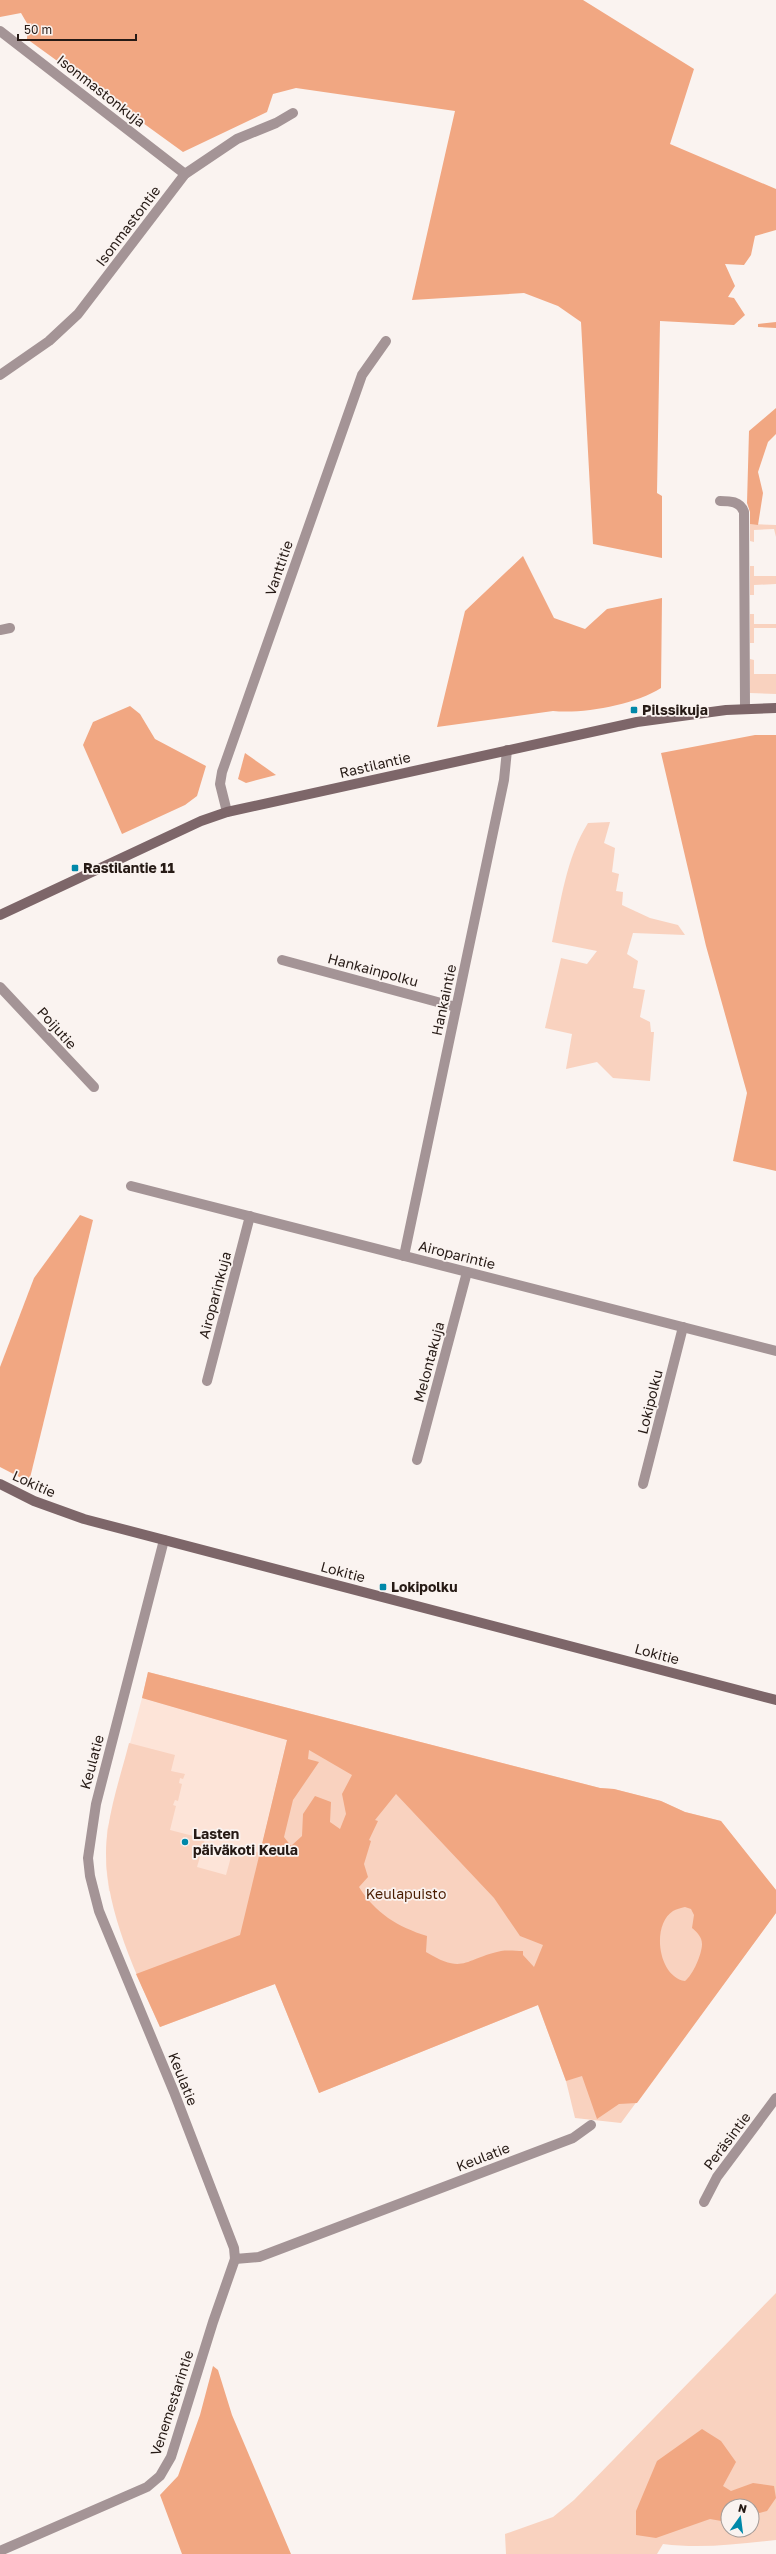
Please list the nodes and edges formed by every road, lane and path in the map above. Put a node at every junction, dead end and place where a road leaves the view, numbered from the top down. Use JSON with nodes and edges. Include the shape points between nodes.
{"nodes":[{"id":1,"x":0,"y":31,"type":"edge"},
{"id":2,"x":293,"y":113,"type":"dead end"},
{"id":3,"x":185,"y":174,"type":"junction"},
{"id":4,"x":386,"y":341,"type":"dead end"},
{"id":5,"x":0,"y":375,"type":"edge"},
{"id":6,"x":720,"y":501,"type":"dead end"},
{"id":7,"x":745,"y":708,"type":"junction"},
{"id":8,"x":776,"y":708,"type":"edge"},
{"id":9,"x":507,"y":750,"type":"junction"},
{"id":10,"x":228,"y":812,"type":"junction"},
{"id":11,"x":0,"y":915,"type":"edge"},
{"id":12,"x":282,"y":960,"type":"dead end"},
{"id":13,"x":0,"y":987,"type":"edge"},
{"id":14,"x":456,"y":1007,"type":"junction"},
{"id":15,"x":94,"y":1087,"type":"dead end"},
{"id":16,"x":131,"y":1186,"type":"dead end"},
{"id":17,"x":250,"y":1216,"type":"junction"},
{"id":18,"x":404,"y":1256,"type":"junction"},
{"id":19,"x":467,"y":1272,"type":"junction"},
{"id":20,"x":683,"y":1328,"type":"junction"},
{"id":21,"x":776,"y":1351,"type":"edge"},
{"id":22,"x":207,"y":1380,"type":"dead end"},
{"id":23,"x":417,"y":1460,"type":"dead end"},
{"id":24,"x":0,"y":1484,"type":"edge"},
{"id":25,"x":643,"y":1484,"type":"dead end"},
{"id":26,"x":164,"y":1540,"type":"junction"},
{"id":27,"x":776,"y":1700,"type":"edge"},
{"id":28,"x":776,"y":2098,"type":"edge"},
{"id":29,"x":591,"y":2125,"type":"dead end"},
{"id":30,"x":704,"y":2202,"type":"dead end"},
{"id":31,"x":235,"y":2259,"type":"junction"},
{"id":32,"x":0,"y":2551,"type":"edge"}],
"edges":[{"from":1,"to":3,"type":"street","name":"Isonmastonkuja"},
{"from":2,"to":3,"type":"street","name":"Isonmastontie","via":[[276,124],[237,139]]},
{"from":3,"to":5,"type":"street","name":"Isonmastontie","via":[[78,314],[49,341]]},
{"from":4,"to":10,"type":"street","name":"Vanttitie","via":[[360,381],[222,772],[220,784]]},
{"from":6,"to":7,"type":"street","via":[[735,502],[744,512]]},
{"from":7,"to":8,"type":"street","name":"Rastilantie"},
{"from":7,"to":9,"type":"street","name":"Rastilantie","via":[[637,722]]},
{"from":9,"to":10,"type":"street","name":"Rastilantie"},
{"from":9,"to":14,"type":"street","name":"Hankaintie","via":[[504,780]]},
{"from":10,"to":11,"type":"street","name":"Rastilantie","via":[[201,821]]},
{"from":12,"to":14,"type":"street","name":"Hankainpolku"},
{"from":13,"to":15,"type":"street","name":"Poijutie"},
{"from":14,"to":18,"type":"street","name":"Hankaintie"},
{"from":16,"to":17,"type":"street","name":"Airoparintie"},
{"from":17,"to":18,"type":"street","name":"Airoparintie"},
{"from":17,"to":22,"type":"street","name":"Airoparinkuja"},
{"from":18,"to":19,"type":"street","name":"Airoparintie"},
{"from":19,"to":20,"type":"street","name":"Airoparintie"},
{"from":19,"to":23,"type":"street","name":"Melontakuja"},
{"from":20,"to":21,"type":"street","name":"Airoparintie"},
{"from":20,"to":25,"type":"street","name":"Lokipolku"},
{"from":24,"to":26,"type":"street","name":"Lokitie","via":[[60,1511]]},
{"from":26,"to":27,"type":"street","name":"Lokitie"},
{"from":26,"to":31,"type":"street","name":"Keulatie","via":[[96,1804],[89,1845],[90,1876],[99,1911],[174,2092],[234,2248]]},
{"from":28,"to":30,"type":"street","name":"Peräsintie","via":[[717,2176]]},
{"from":29,"to":31,"type":"street","name":"Keulatie","via":[[573,2138],[259,2258]]},
{"from":31,"to":32,"type":"street","name":"Venemestarintie","via":[[174,2449],[160,2476],[147,2487]]}]}
